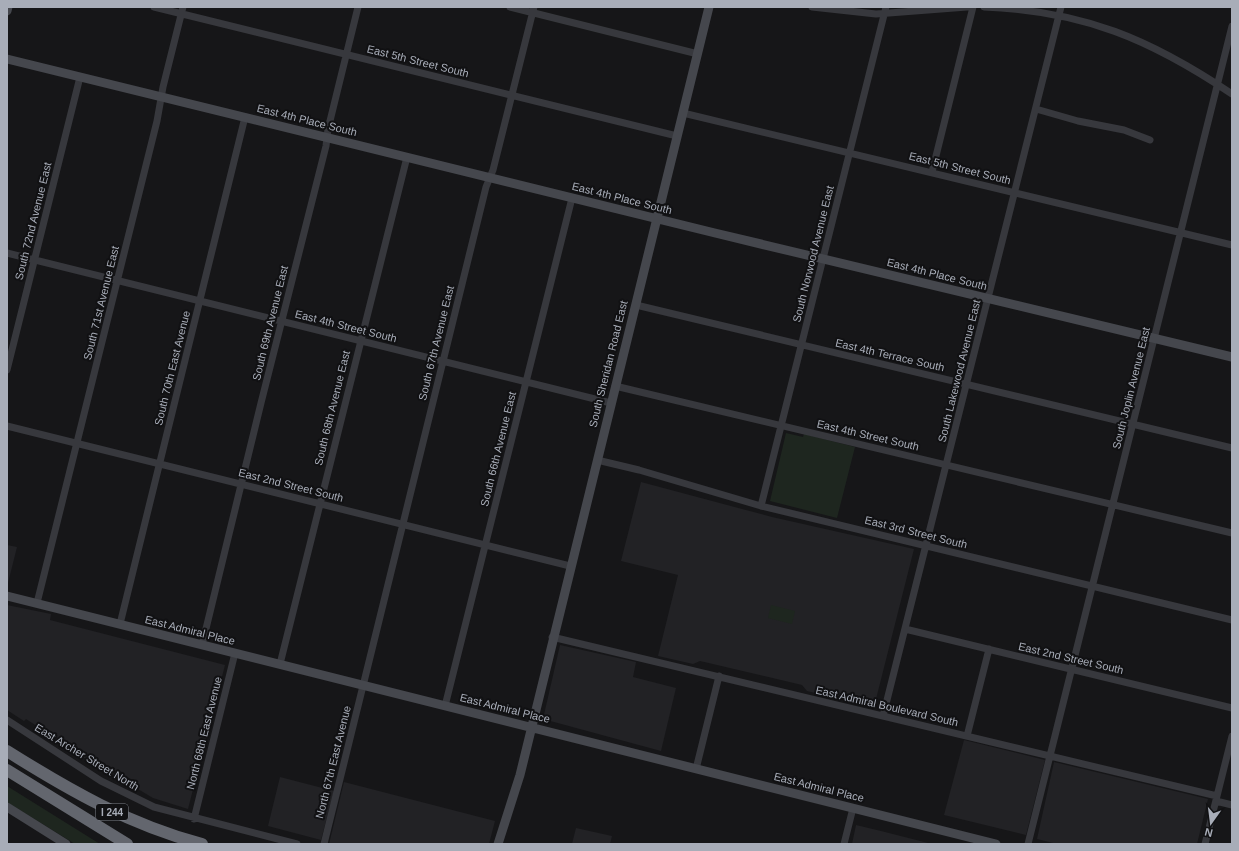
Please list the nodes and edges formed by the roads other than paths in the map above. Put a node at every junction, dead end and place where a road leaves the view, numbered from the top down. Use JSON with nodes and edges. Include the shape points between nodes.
{"nodes":[{"id":1,"x":8,"y":7,"type":"edge"},
{"id":2,"x":154,"y":7,"type":"edge"},
{"id":3,"x":358,"y":7,"type":"edge"},
{"id":4,"x":510,"y":7,"type":"edge"},
{"id":5,"x":710,"y":7,"type":"edge"},
{"id":6,"x":812,"y":7,"type":"edge"},
{"id":7,"x":967,"y":7,"type":"edge"},
{"id":8,"x":973,"y":7,"type":"edge"},
{"id":9,"x":984,"y":7,"type":"edge"},
{"id":10,"x":182,"y":10,"type":"edge"},
{"id":11,"x":533,"y":10,"type":"edge"},
{"id":12,"x":885,"y":10,"type":"edge"},
{"id":13,"x":7,"y":11,"type":"edge"},
{"id":14,"x":1060,"y":11,"type":"edge"},
{"id":15,"x":1232,"y":26,"type":"edge"},
{"id":16,"x":347,"y":54,"type":"junction"},
{"id":17,"x":698,"y":54,"type":"junction"},
{"id":18,"x":7,"y":59,"type":"edge"},
{"id":19,"x":80,"y":77,"type":"junction"},
{"id":20,"x":1218,"y":84,"type":"junction"},
{"id":21,"x":1232,"y":94,"type":"edge"},
{"id":22,"x":512,"y":96,"type":"junction"},
{"id":23,"x":162,"y":97,"type":"junction"},
{"id":24,"x":1036,"y":108,"type":"junction"},
{"id":25,"x":683,"y":113,"type":"junction"},
{"id":26,"x":245,"y":117,"type":"junction"},
{"id":27,"x":677,"y":136,"type":"junction"},
{"id":28,"x":327,"y":138,"type":"junction"},
{"id":29,"x":1150,"y":140,"type":"dead end"},
{"id":30,"x":849,"y":153,"type":"junction"},
{"id":31,"x":407,"y":157,"type":"junction"},
{"id":32,"x":932,"y":172,"type":"junction"},
{"id":33,"x":490,"y":178,"type":"junction"},
{"id":34,"x":1015,"y":192,"type":"junction"},
{"id":35,"x":572,"y":198,"type":"junction"},
{"id":36,"x":657,"y":218,"type":"junction"},
{"id":37,"x":1181,"y":232,"type":"junction"},
{"id":38,"x":1232,"y":244,"type":"edge"},
{"id":39,"x":7,"y":253,"type":"edge"},
{"id":40,"x":823,"y":259,"type":"junction"},
{"id":41,"x":35,"y":260,"type":"junction"},
{"id":42,"x":118,"y":281,"type":"junction"},
{"id":43,"x":989,"y":299,"type":"junction"},
{"id":44,"x":200,"y":301,"type":"junction"},
{"id":45,"x":636,"y":305,"type":"junction"},
{"id":46,"x":283,"y":322,"type":"junction"},
{"id":47,"x":1154,"y":338,"type":"junction"},
{"id":48,"x":361,"y":340,"type":"junction"},
{"id":49,"x":801,"y":345,"type":"junction"},
{"id":50,"x":1232,"y":357,"type":"edge"},
{"id":51,"x":443,"y":361,"type":"junction"},
{"id":52,"x":7,"y":370,"type":"edge"},
{"id":53,"x":526,"y":382,"type":"junction"},
{"id":54,"x":967,"y":384,"type":"junction"},
{"id":55,"x":615,"y":386,"type":"junction"},
{"id":56,"x":611,"y":403,"type":"junction"},
{"id":57,"x":781,"y":425,"type":"junction"},
{"id":58,"x":1133,"y":425,"type":"junction"},
{"id":59,"x":7,"y":426,"type":"edge"},
{"id":60,"x":77,"y":444,"type":"junction"},
{"id":61,"x":1232,"y":448,"type":"edge"},
{"id":62,"x":597,"y":460,"type":"junction"},
{"id":63,"x":159,"y":464,"type":"junction"},
{"id":64,"x":947,"y":465,"type":"junction"},
{"id":65,"x":242,"y":484,"type":"junction"},
{"id":66,"x":320,"y":504,"type":"junction"},
{"id":67,"x":1113,"y":504,"type":"junction"},
{"id":68,"x":761,"y":506,"type":"junction"},
{"id":69,"x":402,"y":524,"type":"junction"},
{"id":70,"x":1232,"y":533,"type":"edge"},
{"id":71,"x":485,"y":544,"type":"junction"},
{"id":72,"x":926,"y":546,"type":"junction"},
{"id":73,"x":570,"y":566,"type":"junction"},
{"id":74,"x":1092,"y":587,"type":"junction"},
{"id":75,"x":7,"y":596,"type":"edge"},
{"id":76,"x":37,"y":603,"type":"junction"},
{"id":77,"x":1232,"y":620,"type":"edge"},
{"id":78,"x":120,"y":624,"type":"junction"},
{"id":79,"x":905,"y":629,"type":"junction"},
{"id":80,"x":552,"y":636,"type":"junction"},
{"id":81,"x":202,"y":645,"type":"junction"},
{"id":82,"x":988,"y":649,"type":"junction"},
{"id":83,"x":235,"y":653,"type":"junction"},
{"id":84,"x":280,"y":664,"type":"junction"},
{"id":85,"x":1072,"y":669,"type":"junction"},
{"id":86,"x":719,"y":676,"type":"junction"},
{"id":87,"x":363,"y":685,"type":"junction"},
{"id":88,"x":445,"y":706,"type":"junction"},
{"id":89,"x":1232,"y":708,"type":"edge"},
{"id":90,"x":883,"y":716,"type":"junction"},
{"id":91,"x":7,"y":720,"type":"edge"},
{"id":92,"x":531,"y":727,"type":"junction"},
{"id":93,"x":967,"y":736,"type":"junction"},
{"id":94,"x":1232,"y":736,"type":"edge"},
{"id":95,"x":7,"y":751,"type":"edge"},
{"id":96,"x":1050,"y":756,"type":"junction"},
{"id":97,"x":696,"y":769,"type":"junction"},
{"id":98,"x":7,"y":770,"type":"edge"},
{"id":99,"x":1216,"y":799,"type":"junction"},
{"id":100,"x":1232,"y":805,"type":"edge"},
{"id":101,"x":7,"y":807,"type":"edge"},
{"id":102,"x":853,"y":808,"type":"junction"},
{"id":103,"x":194,"y":819,"type":"junction"},
{"id":104,"x":504,"y":828,"type":"junction"},
{"id":105,"x":112,"y":835,"type":"junction"},
{"id":106,"x":199,"y":843,"type":"edge"},
{"id":107,"x":65,"y":844,"type":"edge"},
{"id":108,"x":127,"y":844,"type":"edge"},
{"id":109,"x":134,"y":844,"type":"edge"},
{"id":110,"x":297,"y":844,"type":"edge"},
{"id":111,"x":324,"y":844,"type":"edge"},
{"id":112,"x":498,"y":844,"type":"edge"},
{"id":113,"x":503,"y":844,"type":"edge"},
{"id":114,"x":844,"y":844,"type":"edge"},
{"id":115,"x":996,"y":844,"type":"edge"},
{"id":116,"x":1028,"y":844,"type":"edge"},
{"id":117,"x":1205,"y":844,"type":"edge"}],
"edges":[{"from":1,"to":13,"type":"main road"},
{"from":2,"to":10,"type":"street","name":"East 5th Street South"},
{"from":3,"to":16,"type":"street","name":"South 69th Avenue East"},
{"from":4,"to":11,"type":"street"},
{"from":5,"to":17,"type":"main road","name":"South Sheridan Road East"},
{"from":6,"to":12,"type":"street","via":[[867,14]]},
{"from":7,"to":12,"type":"street"},
{"from":8,"to":32,"type":"street"},
{"from":9,"to":14,"type":"street"},
{"from":10,"to":16,"type":"street","name":"East 5th Street South"},
{"from":10,"to":23,"type":"street","name":"South 71st Avenue East"},
{"from":11,"to":17,"type":"street"},
{"from":11,"to":22,"type":"street","name":"South 67th Avenue East"},
{"from":12,"to":30,"type":"street","name":"South Norwood Avenue East"},
{"from":14,"to":20,"type":"street","via":[[1158,49]]},
{"from":14,"to":24,"type":"street","name":"South Lakewood Avenue East"},
{"from":15,"to":20,"type":"street","name":"South Joplin Avenue East"},
{"from":16,"to":22,"type":"street","name":"East 5th Street South"},
{"from":16,"to":28,"type":"street","name":"South 69th Avenue East"},
{"from":17,"to":25,"type":"main road","name":"South Sheridan Road East"},
{"from":18,"to":19,"type":"main road","name":"East 4th Place South"},
{"from":19,"to":23,"type":"main road","name":"East 4th Place South"},
{"from":19,"to":41,"type":"street","name":"South 72nd Avenue East"},
{"from":20,"to":21,"type":"street"},
{"from":20,"to":37,"type":"street","name":"South Joplin Avenue East"},
{"from":22,"to":27,"type":"street","name":"East 5th Street South"},
{"from":22,"to":33,"type":"street","name":"South 67th Avenue East"},
{"from":23,"to":26,"type":"main road","name":"East 4th Place South"},
{"from":23,"to":42,"type":"street","name":"South 71st Avenue East"},
{"from":24,"to":29,"type":"street","via":[[1078,122],[1124,130]]},
{"from":24,"to":34,"type":"street","name":"South Lakewood Avenue East"},
{"from":25,"to":27,"type":"main road","name":"South Sheridan Road East"},
{"from":25,"to":30,"type":"street","name":"East 5th Street South"},
{"from":26,"to":28,"type":"main road","name":"East 4th Place South"},
{"from":26,"to":44,"type":"street","name":"South 70th East Avenue"},
{"from":27,"to":36,"type":"main road","name":"South Sheridan Road East"},
{"from":28,"to":31,"type":"main road","name":"East 4th Place South"},
{"from":28,"to":46,"type":"street","name":"South 69th Avenue East"},
{"from":30,"to":32,"type":"street","name":"East 5th Street South"},
{"from":30,"to":40,"type":"street","name":"South Norwood Avenue East"},
{"from":31,"to":33,"type":"main road","name":"East 4th Place South"},
{"from":31,"to":48,"type":"street","name":"South 68th Avenue East"},
{"from":32,"to":34,"type":"street","name":"East 5th Street South"},
{"from":33,"to":35,"type":"main road","name":"East 4th Place South"},
{"from":33,"to":51,"type":"street","name":"South 67th Avenue East"},
{"from":34,"to":37,"type":"street","name":"East 5th Street South"},
{"from":34,"to":43,"type":"street","name":"South Lakewood Avenue East"},
{"from":35,"to":36,"type":"main road","name":"East 4th Place South"},
{"from":35,"to":53,"type":"street","name":"South 66th Avenue East"},
{"from":36,"to":40,"type":"main road","name":"East 4th Place South"},
{"from":36,"to":45,"type":"main road","name":"South Sheridan Road East"},
{"from":37,"to":38,"type":"street","name":"East 5th Street South"},
{"from":37,"to":47,"type":"street","name":"South Joplin Avenue East"},
{"from":39,"to":41,"type":"street","name":"East 4th Street South"},
{"from":40,"to":43,"type":"main road","name":"East 4th Place South"},
{"from":40,"to":49,"type":"street","name":"South Norwood Avenue East"},
{"from":41,"to":42,"type":"street","name":"East 4th Street South"},
{"from":41,"to":52,"type":"street","name":"South 72nd Avenue East"},
{"from":42,"to":44,"type":"street","name":"East 4th Street South"},
{"from":42,"to":60,"type":"street","name":"South 71st Avenue East"},
{"from":43,"to":47,"type":"main road","name":"East 4th Place South"},
{"from":43,"to":54,"type":"street","name":"South Lakewood Avenue East"},
{"from":44,"to":46,"type":"street","name":"East 4th Street South"},
{"from":44,"to":63,"type":"street","name":"South 70th East Avenue"},
{"from":45,"to":49,"type":"street","name":"East 4th Terrace South"},
{"from":45,"to":55,"type":"main road","name":"South Sheridan Road East"},
{"from":46,"to":48,"type":"street","name":"East 4th Street South"},
{"from":46,"to":65,"type":"street","name":"South 69th Avenue East"},
{"from":47,"to":50,"type":"main road","name":"East 4th Place South"},
{"from":47,"to":58,"type":"street","name":"South Joplin Avenue East"},
{"from":48,"to":51,"type":"street","name":"East 4th Street South"},
{"from":48,"to":66,"type":"street","name":"South 68th Avenue East"},
{"from":49,"to":54,"type":"street","name":"East 4th Terrace South"},
{"from":49,"to":57,"type":"street","name":"South Norwood Avenue East"},
{"from":51,"to":53,"type":"street","name":"East 4th Street South"},
{"from":51,"to":69,"type":"street","name":"South 67th Avenue East"},
{"from":53,"to":56,"type":"street","name":"East 4th Street South"},
{"from":53,"to":71,"type":"street","name":"South 66th Avenue East"},
{"from":54,"to":58,"type":"street","name":"East 4th Terrace South"},
{"from":54,"to":64,"type":"street","name":"South Lakewood Avenue East"},
{"from":55,"to":56,"type":"main road","name":"South Sheridan Road East"},
{"from":55,"to":57,"type":"street","name":"East 4th Street South"},
{"from":56,"to":62,"type":"main road","name":"South Sheridan Road East"},
{"from":57,"to":64,"type":"street","name":"East 4th Street South"},
{"from":57,"to":68,"type":"street","name":"South Norwood Avenue East"},
{"from":58,"to":61,"type":"street","name":"East 4th Terrace South"},
{"from":58,"to":67,"type":"street","name":"South Joplin Avenue East"},
{"from":59,"to":60,"type":"street","name":"East 2nd Street South"},
{"from":60,"to":63,"type":"street","name":"East 2nd Street South"},
{"from":60,"to":76,"type":"street","name":"South 71st Avenue East"},
{"from":62,"to":68,"type":"street","name":"East 3rd Street South"},
{"from":62,"to":73,"type":"main road","name":"South Sheridan Road East"},
{"from":63,"to":65,"type":"street","name":"East 2nd Street South"},
{"from":63,"to":78,"type":"street","name":"South 70th East Avenue"},
{"from":64,"to":67,"type":"street","name":"East 4th Street South"},
{"from":64,"to":72,"type":"street","name":"South Lakewood Avenue East"},
{"from":65,"to":66,"type":"street","name":"East 2nd Street South"},
{"from":65,"to":81,"type":"street","name":"South 69th Avenue East"},
{"from":66,"to":69,"type":"street","name":"East 2nd Street South"},
{"from":66,"to":84,"type":"street","name":"South 68th Avenue East"},
{"from":67,"to":70,"type":"street","name":"East 4th Street South"},
{"from":67,"to":74,"type":"street","name":"South Joplin Avenue East"},
{"from":68,"to":72,"type":"street","name":"East 3rd Street South"},
{"from":69,"to":71,"type":"street","name":"East 2nd Street South"},
{"from":69,"to":87,"type":"street","name":"South 67th Avenue East"},
{"from":71,"to":73,"type":"street","name":"East 2nd Street South"},
{"from":71,"to":88,"type":"street","name":"South 66th Avenue East"},
{"from":72,"to":74,"type":"street","name":"East 3rd Street South"},
{"from":72,"to":79,"type":"street","name":"South Lakewood Avenue East"},
{"from":73,"to":80,"type":"main road","name":"South Sheridan Road East"},
{"from":74,"to":77,"type":"street","name":"East 3rd Street South"},
{"from":74,"to":85,"type":"street","name":"South Joplin Avenue East"},
{"from":75,"to":76,"type":"main road","name":"East Admiral Place"},
{"from":76,"to":78,"type":"main road","name":"East Admiral Place"},
{"from":78,"to":81,"type":"main road","name":"East Admiral Place"},
{"from":79,"to":82,"type":"street","name":"East 2nd Street South"},
{"from":79,"to":90,"type":"street","name":"South Lakewood Avenue East"},
{"from":80,"to":86,"type":"street","name":"East Admiral Boulevard South"},
{"from":80,"to":92,"type":"main road","name":"South Sheridan Road East"},
{"from":81,"to":83,"type":"main road","name":"East Admiral Place"},
{"from":82,"to":85,"type":"street","name":"East 2nd Street South"},
{"from":82,"to":93,"type":"street"},
{"from":83,"to":84,"type":"main road","name":"East Admiral Place"},
{"from":83,"to":103,"type":"street","name":"North 68th East Avenue"},
{"from":84,"to":87,"type":"main road","name":"East Admiral Place"},
{"from":85,"to":89,"type":"street","name":"East 2nd Street South"},
{"from":85,"to":96,"type":"street","name":"South Joplin Avenue East"},
{"from":86,"to":90,"type":"street","name":"East Admiral Boulevard South"},
{"from":86,"to":97,"type":"street"},
{"from":87,"to":88,"type":"main road","name":"East Admiral Place"},
{"from":87,"to":111,"type":"street","name":"North 67th East Avenue"},
{"from":88,"to":92,"type":"main road","name":"East Admiral Place"},
{"from":90,"to":93,"type":"street","name":"East Admiral Boulevard South"},
{"from":91,"to":103,"type":"street","name":"East Archer Street North","via":[[128,796]]},
{"from":92,"to":97,"type":"main road","name":"East Admiral Place"},
{"from":92,"to":104,"type":"main road","name":"South Sheridan Road East"},
{"from":93,"to":96,"type":"street","name":"East Admiral Boulevard South"},
{"from":94,"to":99,"type":"street"},
{"from":95,"to":106,"type":"highway","number":"I 244","via":[[96,804],[155,829]]},
{"from":96,"to":99,"type":"street","name":"East Admiral Boulevard South"},
{"from":96,"to":116,"type":"street","name":"South Joplin Avenue East"},
{"from":97,"to":102,"type":"main road","name":"East Admiral Place"},
{"from":98,"to":105,"type":"highway","number":"I 244"},
{"from":99,"to":100,"type":"street","name":"East Admiral Boulevard South"},
{"from":99,"to":117,"type":"street"},
{"from":101,"to":107,"type":"main road"},
{"from":102,"to":114,"type":"street"},
{"from":102,"to":115,"type":"main road","name":"East Admiral Place"},
{"from":103,"to":110,"type":"street","name":"East Archer Street North"},
{"from":104,"to":112,"type":"main road"},
{"from":104,"to":113,"type":"main road"},
{"from":105,"to":108,"type":"highway","number":"I 244"},
{"from":105,"to":109,"type":"highway"}]}
